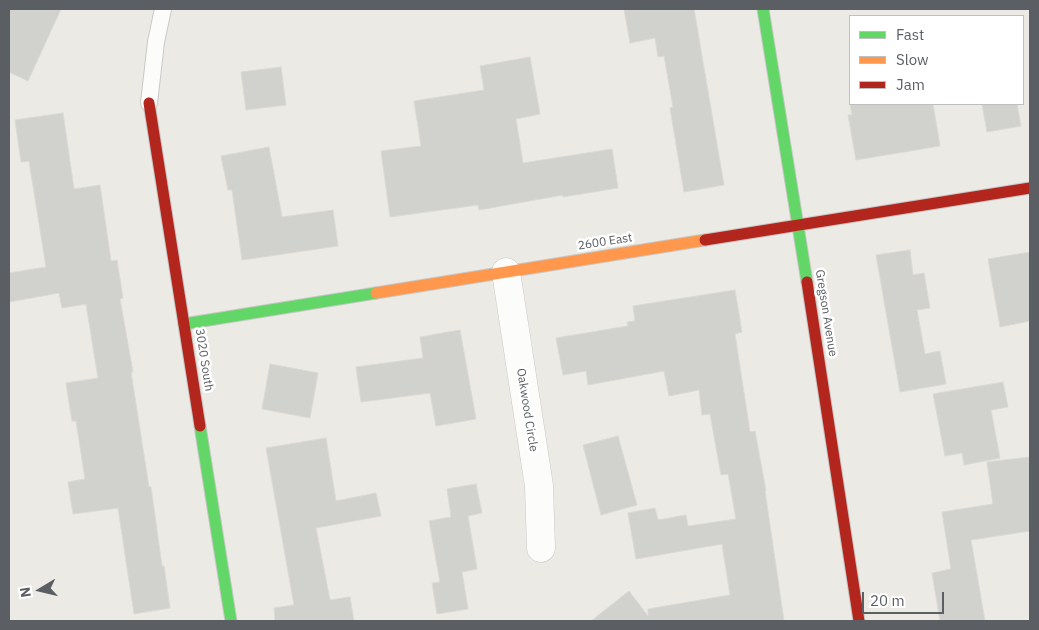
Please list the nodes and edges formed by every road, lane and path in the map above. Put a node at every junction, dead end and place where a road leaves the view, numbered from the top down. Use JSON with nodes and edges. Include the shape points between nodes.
{"nodes":[{"id":1,"x":162,"y":9,"type":"edge"},
{"id":2,"x":763,"y":9,"type":"edge"},
{"id":3,"x":149,"y":103,"type":"joint"},
{"id":4,"x":1030,"y":188,"type":"edge"},
{"id":5,"x":798,"y":225,"type":"junction"},
{"id":6,"x":506,"y":272,"type":"junction"},
{"id":7,"x":184,"y":324,"type":"junction"},
{"id":8,"x":541,"y":548,"type":"dead end"},
{"id":9,"x":231,"y":621,"type":"edge"},
{"id":10,"x":859,"y":621,"type":"edge"}],
"edges":[{"from":1,"to":3,"type":"lane"},
{"from":2,"to":5,"type":"street","name":"Gregson Avenue"},
{"from":3,"to":7,"type":"street","name":"3020 South"},
{"from":4,"to":5,"type":"street","name":"2600 East"},
{"from":5,"to":6,"type":"street","name":"2600 East"},
{"from":5,"to":10,"type":"street","name":"Gregson Avenue"},
{"from":6,"to":7,"type":"street","name":"2600 East"},
{"from":6,"to":8,"type":"street","name":"Oakwood Circle","via":[[539,486]]},
{"from":7,"to":9,"type":"street","name":"3020 South"}]}
